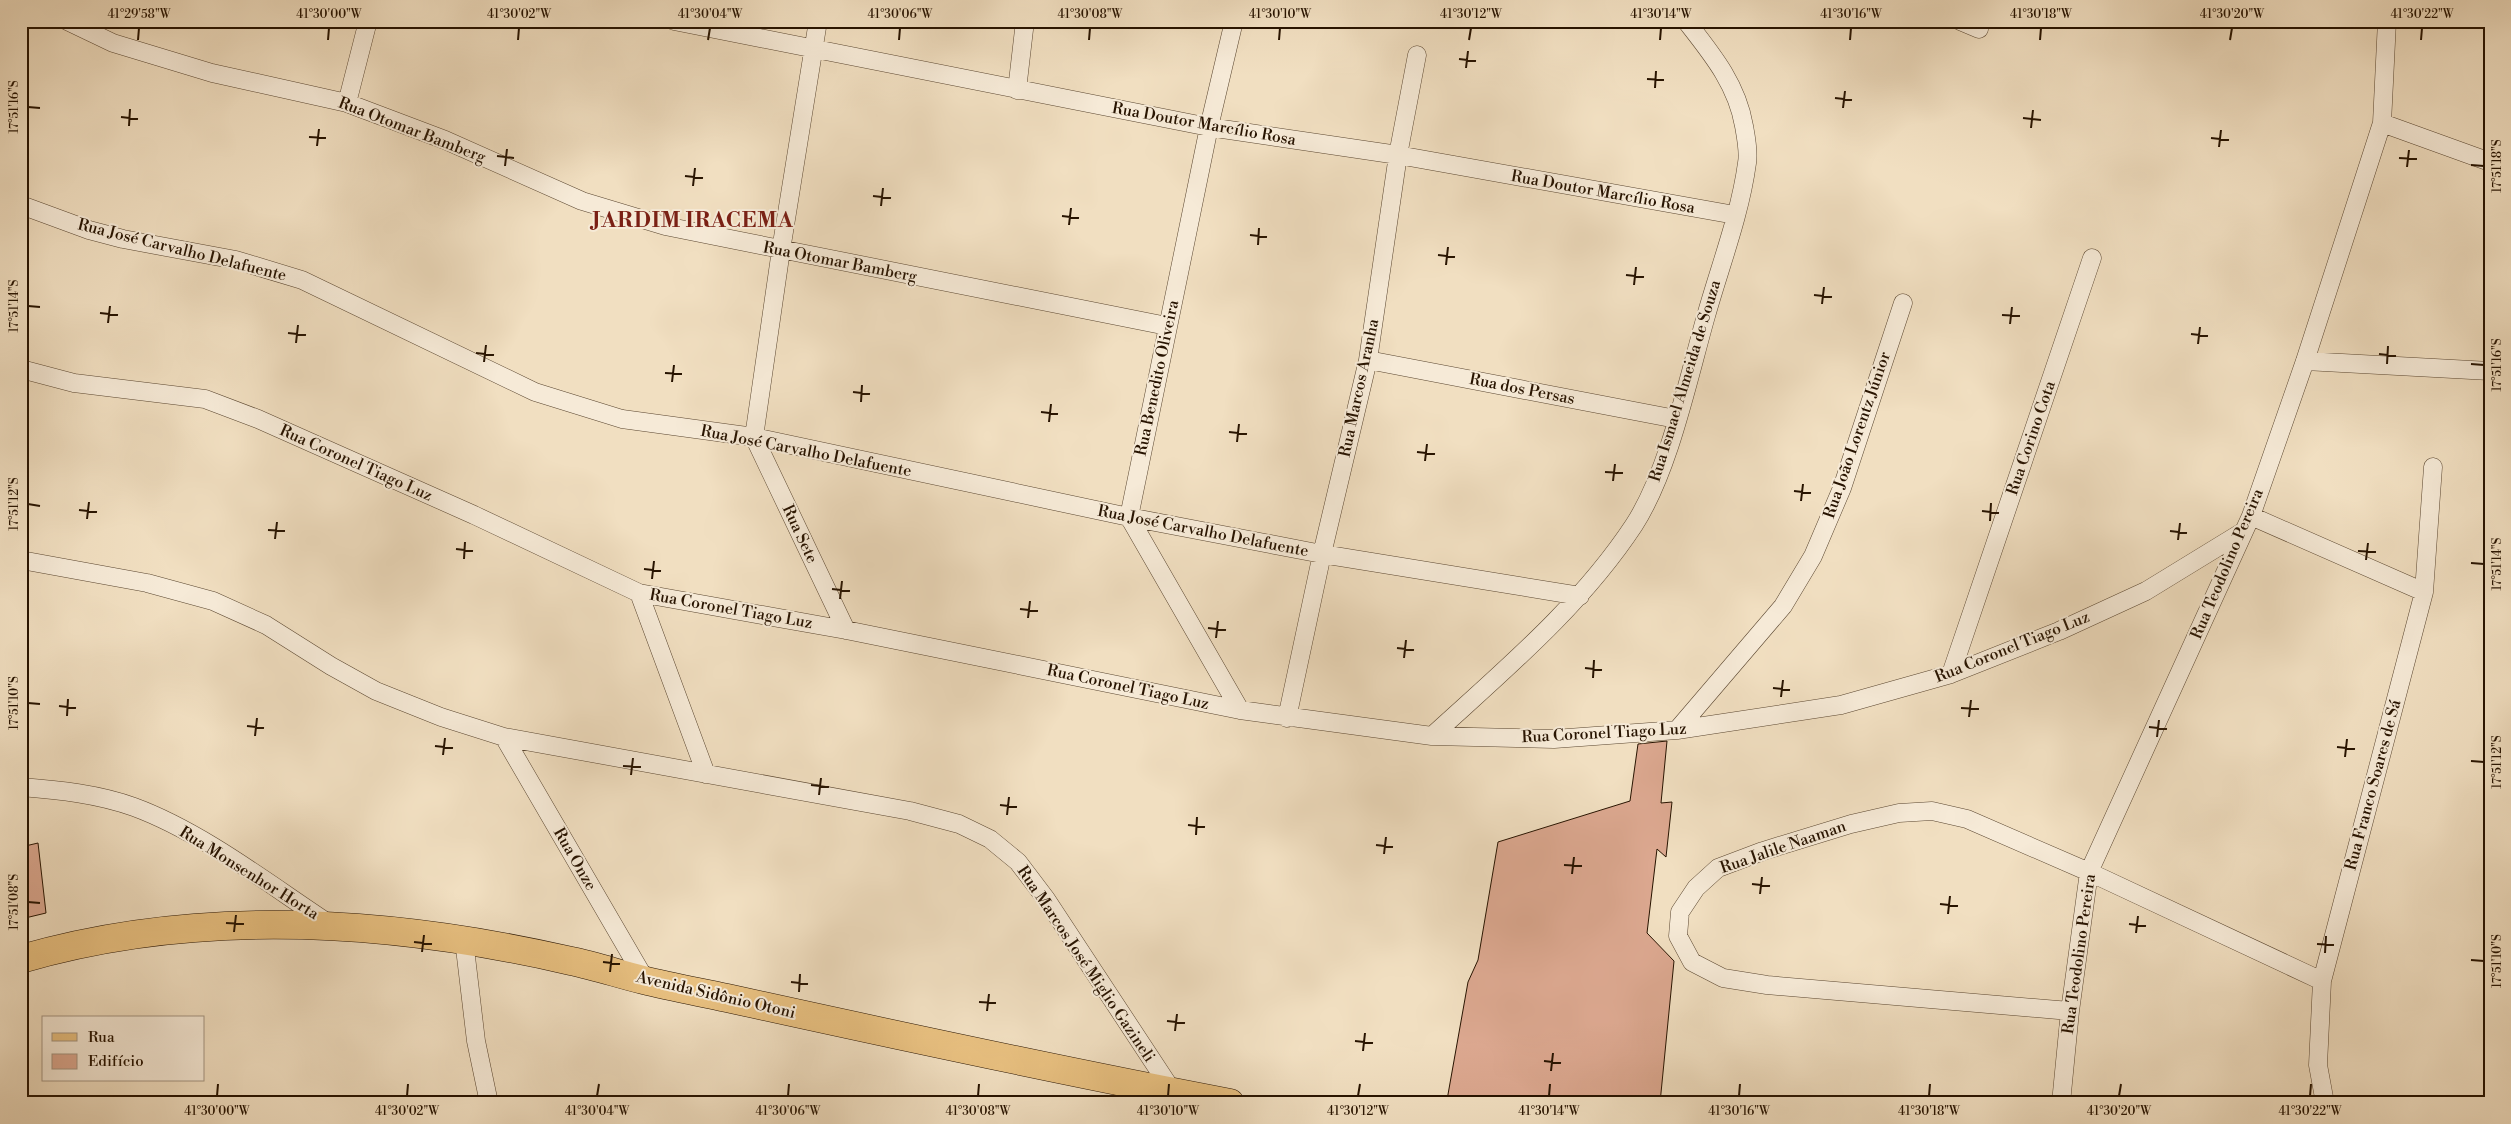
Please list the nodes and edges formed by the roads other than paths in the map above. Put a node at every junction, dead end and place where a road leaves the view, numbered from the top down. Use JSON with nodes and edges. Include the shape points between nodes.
{"nodes":[{"id":1,"x":67,"y":21,"type":"edge"},
{"id":2,"x":368,"y":21,"type":"edge"},
{"id":3,"x":674,"y":21,"type":"edge"},
{"id":4,"x":818,"y":21,"type":"edge"},
{"id":5,"x":1025,"y":21,"type":"edge"},
{"id":6,"x":1234,"y":21,"type":"edge"},
{"id":7,"x":1686,"y":21,"type":"edge"},
{"id":8,"x":1960,"y":21,"type":"edge"},
{"id":9,"x":2388,"y":21,"type":"edge"},
{"id":10,"x":1979,"y":29,"type":"dead end"},
{"id":11,"x":813,"y":48,"type":"junction"},
{"id":12,"x":1417,"y":55,"type":"dead end"},
{"id":13,"x":1017,"y":90,"type":"junction"},
{"id":14,"x":347,"y":103,"type":"junction"},
{"id":15,"x":2382,"y":123,"type":"junction"},
{"id":16,"x":1209,"y":127,"type":"junction"},
{"id":17,"x":1398,"y":155,"type":"junction"},
{"id":18,"x":2490,"y":162,"type":"edge"},
{"id":19,"x":24,"y":208,"type":"edge"},
{"id":20,"x":1735,"y":216,"type":"junction"},
{"id":21,"x":781,"y":250,"type":"junction"},
{"id":22,"x":2092,"y":258,"type":"dead end"},
{"id":23,"x":1902,"y":303,"type":"dead end"},
{"id":24,"x":1167,"y":326,"type":"junction"},
{"id":25,"x":1368,"y":360,"type":"junction"},
{"id":26,"x":2305,"y":361,"type":"junction"},
{"id":27,"x":21,"y":369,"type":"edge"},
{"id":28,"x":2490,"y":370,"type":"edge"},
{"id":29,"x":1676,"y":418,"type":"junction"},
{"id":30,"x":754,"y":438,"type":"junction"},
{"id":31,"x":2433,"y":466,"type":"dead end"},
{"id":32,"x":1129,"y":517,"type":"junction"},
{"id":33,"x":2248,"y":523,"type":"junction"},
{"id":34,"x":1322,"y":554,"type":"junction"},
{"id":35,"x":21,"y":560,"type":"edge"},
{"id":36,"x":2424,"y":592,"type":"junction"},
{"id":37,"x":639,"y":593,"type":"junction"},
{"id":38,"x":1580,"y":596,"type":"junction"},
{"id":39,"x":846,"y":630,"type":"junction"},
{"id":40,"x":1951,"y":674,"type":"junction"},
{"id":41,"x":1240,"y":710,"type":"junction"},
{"id":42,"x":1287,"y":718,"type":"junction"},
{"id":43,"x":1677,"y":730,"type":"junction"},
{"id":44,"x":504,"y":736,"type":"junction"},
{"id":45,"x":1432,"y":736,"type":"junction"},
{"id":46,"x":706,"y":774,"type":"junction"},
{"id":47,"x":21,"y":787,"type":"edge"},
{"id":48,"x":2089,"y":872,"type":"junction"},
{"id":49,"x":331,"y":925,"type":"junction"},
{"id":50,"x":464,"y":940,"type":"junction"},
{"id":51,"x":21,"y":959,"type":"edge"},
{"id":52,"x":2322,"y":980,"type":"junction"},
{"id":53,"x":646,"y":981,"type":"junction"},
{"id":54,"x":2070,"y":1010,"type":"junction"},
{"id":55,"x":1173,"y":1092,"type":"junction"},
{"id":56,"x":489,"y":1103,"type":"edge"},
{"id":57,"x":1230,"y":1103,"type":"edge"},
{"id":58,"x":2061,"y":1103,"type":"edge"},
{"id":59,"x":2325,"y":1103,"type":"edge"}],
"edges":[{"from":1,"to":14,"type":"street","name":"Rua Otomar Bamberg","via":[[113,43],[212,73]]},
{"from":2,"to":14,"type":"street"},
{"from":3,"to":11,"type":"street","name":"Rua Doutor Marcílio Rosa"},
{"from":4,"to":11,"type":"street"},
{"from":5,"to":13,"type":"street"},
{"from":6,"to":16,"type":"street","name":"Rua Benedito Oliveira"},
{"from":7,"to":20,"type":"street","name":"Rua Ismael Almeida de Souza","via":[[1731,82],[1744,124],[1748,161]]},
{"from":8,"to":10,"type":"street"},
{"from":9,"to":15,"type":"street","name":"Rua Teodolino Pereira"},
{"from":11,"to":13,"type":"street","name":"Rua Doutor Marcílio Rosa"},
{"from":11,"to":21,"type":"street"},
{"from":12,"to":17,"type":"street","name":"Rua Marcos Aranha"},
{"from":13,"to":16,"type":"street","name":"Rua Doutor Marcílio Rosa"},
{"from":14,"to":21,"type":"street","name":"Rua Otomar Bamberg","via":[[446,140],[582,201],[665,226]]},
{"from":15,"to":18,"type":"street"},
{"from":15,"to":26,"type":"street","name":"Rua Teodolino Pereira"},
{"from":16,"to":17,"type":"street","name":"Rua Doutor Marcílio Rosa"},
{"from":16,"to":24,"type":"street","name":"Rua Benedito Oliveira"},
{"from":17,"to":20,"type":"street","name":"Rua Doutor Marcílio Rosa"},
{"from":17,"to":25,"type":"street","name":"Rua Marcos Aranha"},
{"from":19,"to":30,"type":"street","name":"Rua José Carvalho Delafuente","via":[[123,239],[236,260],[302,280],[535,392],[614,416]]},
{"from":20,"to":29,"type":"street","name":"Rua Ismael Almeida de Souza"},
{"from":21,"to":24,"type":"street","name":"Rua Otomar Bamberg"},
{"from":21,"to":30,"type":"street"},
{"from":22,"to":40,"type":"street","name":"Rua Corino Cota"},
{"from":23,"to":43,"type":"street","name":"Rua João Lorentz Júnior","via":[[1842,488],[1813,556],[1783,606]]},
{"from":24,"to":32,"type":"street","name":"Rua Benedito Oliveira"},
{"from":25,"to":29,"type":"street","name":"Rua dos Persas"},
{"from":25,"to":34,"type":"street","name":"Rua Marcos Aranha"},
{"from":26,"to":28,"type":"street"},
{"from":26,"to":33,"type":"street","name":"Rua Teodolino Pereira"},
{"from":27,"to":37,"type":"street","name":"Rua Coronel Tiago Luz","via":[[74,383],[205,399],[258,419],[474,515]]},
{"from":29,"to":38,"type":"street","name":"Rua Ismael Almeida de Souza","via":[[1655,483],[1634,524]]},
{"from":30,"to":32,"type":"street","name":"Rua José Carvalho Delafuente"},
{"from":30,"to":39,"type":"street","name":"Rua Sete"},
{"from":31,"to":36,"type":"street","name":"Rua Franco Soares de Sá"},
{"from":32,"to":34,"type":"street","name":"Rua José Carvalho Delafuente"},
{"from":32,"to":41,"type":"street"},
{"from":33,"to":36,"type":"street"},
{"from":33,"to":40,"type":"street","name":"Rua Coronel Tiago Luz","via":[[2146,591],[2059,632]]},
{"from":33,"to":48,"type":"street","name":"Rua Teodolino Pereira"},
{"from":34,"to":38,"type":"street","name":"Rua José Carvalho Delafuente"},
{"from":34,"to":42,"type":"street","name":"Rua Marcos Aranha"},
{"from":35,"to":44,"type":"street","name":"Rua Marcos José Miglio Gazineli","via":[[147,583],[213,601],[266,625],[376,691],[441,718]]},
{"from":36,"to":52,"type":"street","name":"Rua Franco Soares de Sá"},
{"from":37,"to":39,"type":"street","name":"Rua Coronel Tiago Luz"},
{"from":37,"to":46,"type":"street"},
{"from":38,"to":45,"type":"street","name":"Rua Ismael Almeida de Souza","via":[[1531,646]]},
{"from":39,"to":41,"type":"street","name":"Rua Coronel Tiago Luz"},
{"from":40,"to":43,"type":"street","name":"Rua Coronel Tiago Luz","via":[[1841,705]]},
{"from":41,"to":42,"type":"street","name":"Rua Coronel Tiago Luz"},
{"from":42,"to":45,"type":"street","name":"Rua Coronel Tiago Luz"},
{"from":43,"to":45,"type":"street","name":"Rua Coronel Tiago Luz","via":[[1554,739]]},
{"from":44,"to":46,"type":"street","name":"Rua Marcos José Miglio Gazineli"},
{"from":44,"to":53,"type":"street","name":"Rua Onze"},
{"from":46,"to":55,"type":"street","name":"Rua Marcos José Miglio Gazineli","via":[[910,811],[959,824],[990,839],[1018,862],[1046,899]]},
{"from":47,"to":49,"type":"street","name":"Rua Monsenhor Horta","via":[[71,791],[134,807],[193,835]]},
{"from":48,"to":52,"type":"street","name":"Rua Jalile Naaman"},
{"from":48,"to":54,"type":"street","name":"Rua Teodolino Pereira"},
{"from":48,"to":54,"type":"street","name":"Rua Jalile Naaman","via":[[1967,819],[1932,811],[1899,813],[1851,824],[1718,868],[1696,888],[1680,912],[1678,936],[1692,962],[1723,978],[1767,986]]},
{"from":49,"to":50,"type":"main road","name":"Avenida Sidônio Otoni"},
{"from":49,"to":51,"type":"main road","name":"Avenida Sidônio Otoni","via":[[190,927],[68,945]]},
{"from":50,"to":53,"type":"main road","name":"Avenida Sidônio Otoni","via":[[572,961]]},
{"from":50,"to":56,"type":"street","via":[[476,1041]]},
{"from":52,"to":59,"type":"street","name":"Rua Franco Soares de Sá","via":[[2318,1065]]},
{"from":53,"to":55,"type":"main road","name":"Avenida Sidônio Otoni","via":[[1073,1074]]},
{"from":54,"to":58,"type":"street","name":"Rua Teodolino Pereira"},
{"from":55,"to":57,"type":"main road","name":"Avenida Sidônio Otoni"}]}
